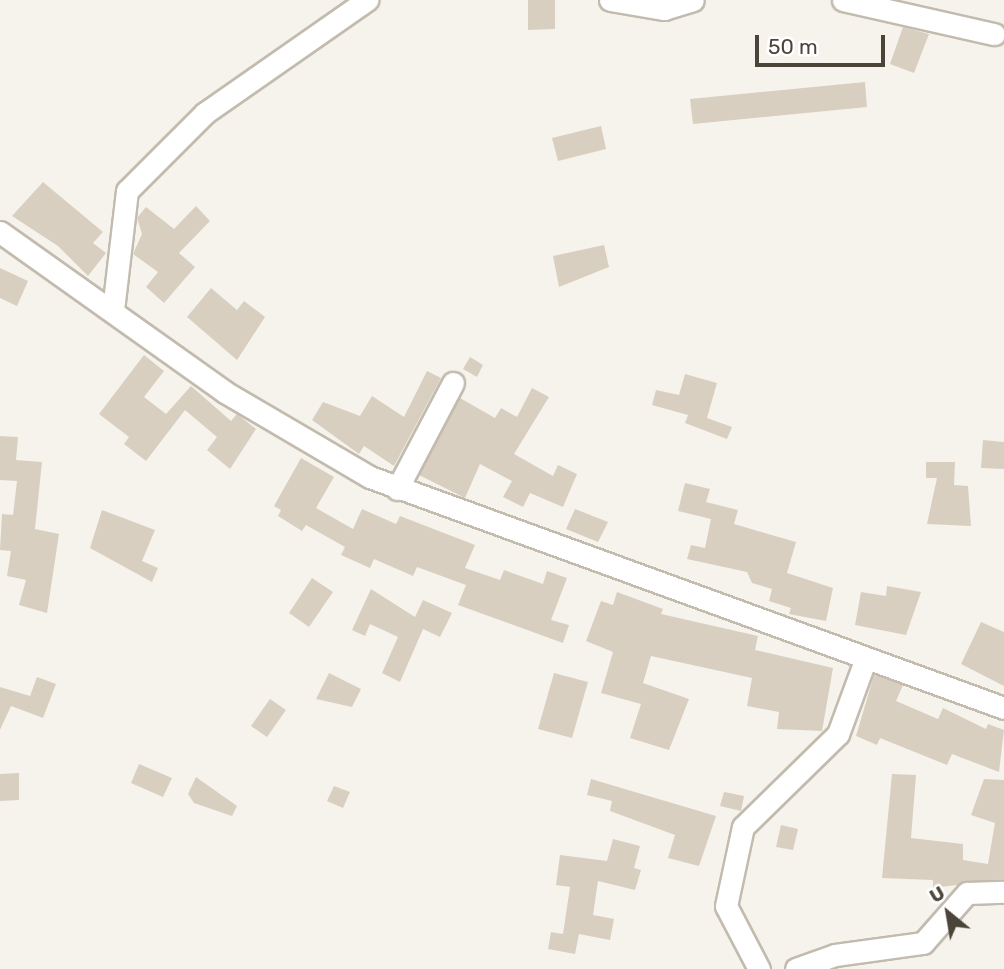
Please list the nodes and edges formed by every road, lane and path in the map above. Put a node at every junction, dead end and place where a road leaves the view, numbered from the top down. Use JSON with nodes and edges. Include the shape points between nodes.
{"nodes":[{"id":1,"x":367,"y":0,"type":"edge"},
{"id":2,"x":610,"y":0,"type":"edge"},
{"id":3,"x":693,"y":0,"type":"edge"},
{"id":4,"x":843,"y":0,"type":"edge"},
{"id":5,"x":994,"y":34,"type":"dead end"},
{"id":6,"x":0,"y":232,"type":"edge"},
{"id":7,"x":113,"y":310,"type":"junction"},
{"id":8,"x":453,"y":383,"type":"dead end"},
{"id":9,"x":397,"y":489,"type":"junction"},
{"id":10,"x":866,"y":658,"type":"junction"},
{"id":11,"x":1004,"y":708,"type":"edge"},
{"id":12,"x":1004,"y":892,"type":"edge"},
{"id":13,"x":759,"y":969,"type":"edge"},
{"id":14,"x":796,"y":969,"type":"edge"}],
"edges":[{"from":1,"to":7,"type":"street","via":[[205,113],[135,182],[120,214]]},
{"from":2,"to":3,"type":"street","via":[[664,9]]},
{"from":4,"to":5,"type":"street"},
{"from":6,"to":7,"type":"street"},
{"from":7,"to":9,"type":"street","via":[[236,400],[327,457]]},
{"from":8,"to":9,"type":"street"},
{"from":9,"to":10,"type":"street"},
{"from":10,"to":11,"type":"street"},
{"from":10,"to":13,"type":"street","via":[[838,734],[743,827],[726,906]]},
{"from":12,"to":14,"type":"street","via":[[967,893],[923,943],[835,955]]}]}
